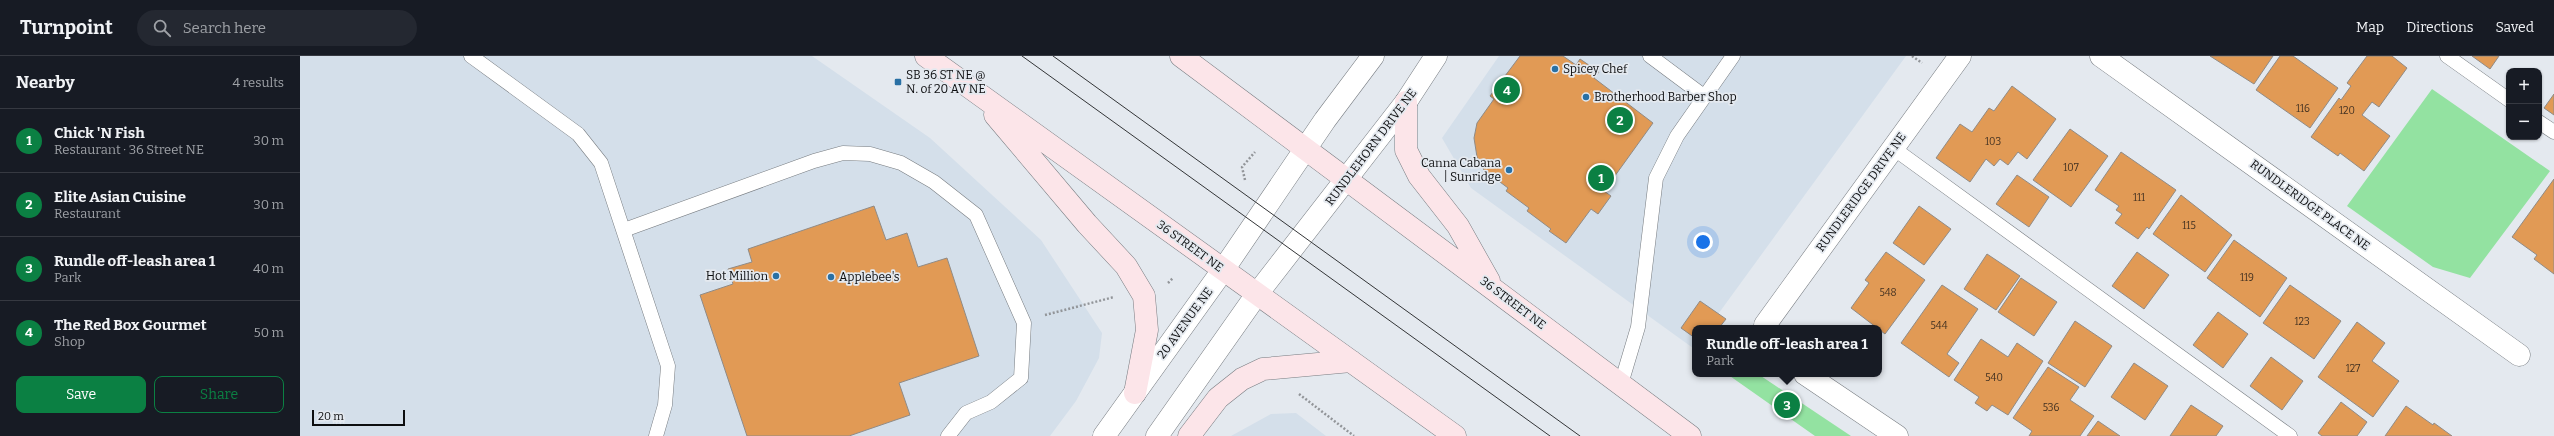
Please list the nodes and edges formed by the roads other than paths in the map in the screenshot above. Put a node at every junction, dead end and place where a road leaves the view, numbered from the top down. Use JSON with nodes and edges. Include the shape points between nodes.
{"nodes":[{"id":1,"x":471,"y":56,"type":"edge"},
{"id":2,"x":926,"y":56,"type":"edge"},
{"id":3,"x":1181,"y":56,"type":"edge"},
{"id":4,"x":1373,"y":56,"type":"edge"},
{"id":5,"x":1436,"y":56,"type":"edge"},
{"id":6,"x":1650,"y":56,"type":"edge"},
{"id":7,"x":1732,"y":56,"type":"edge"},
{"id":8,"x":1960,"y":56,"type":"edge"},
{"id":9,"x":2101,"y":56,"type":"edge"},
{"id":10,"x":2447,"y":56,"type":"edge"},
{"id":11,"x":973,"y":89,"type":"junction"},
{"id":12,"x":1705,"y":96,"type":"junction"},
{"id":13,"x":2506,"y":98,"type":"edge"},
{"id":14,"x":1406,"y":102,"type":"junction"},
{"id":15,"x":2542,"y":124,"type":"edge"},
{"id":16,"x":2554,"y":132,"type":"edge"},
{"id":17,"x":1305,"y":148,"type":"junction"},
{"id":18,"x":1893,"y":148,"type":"junction"},
{"id":19,"x":1347,"y":180,"type":"junction"},
{"id":20,"x":624,"y":230,"type":"junction"},
{"id":21,"x":1223,"y":270,"type":"junction"},
{"id":22,"x":1494,"y":289,"type":"junction"},
{"id":23,"x":1257,"y":294,"type":"junction"},
{"id":24,"x":1765,"y":325,"type":"edge"},
{"id":25,"x":2519,"y":355,"type":"dead end"},
{"id":26,"x":1351,"y":361,"type":"junction"},
{"id":27,"x":1809,"y":377,"type":"edge"},
{"id":28,"x":1621,"y":384,"type":"junction"},
{"id":29,"x":1135,"y":393,"type":"junction"},
{"id":30,"x":656,"y":436,"type":"edge"},
{"id":31,"x":948,"y":436,"type":"edge"},
{"id":32,"x":1104,"y":436,"type":"edge"},
{"id":33,"x":1156,"y":436,"type":"edge"},
{"id":34,"x":1189,"y":436,"type":"edge"},
{"id":35,"x":1455,"y":436,"type":"edge"},
{"id":36,"x":1690,"y":436,"type":"edge"},
{"id":37,"x":1897,"y":436,"type":"edge"},
{"id":38,"x":2290,"y":436,"type":"edge"}],
"edges":[{"from":1,"to":20,"type":"lane","via":[[578,134],[601,163]]},
{"from":2,"to":11,"type":"main road","name":"36 STREET NE"},
{"from":3,"to":17,"type":"main road","name":"36 STREET NE"},
{"from":4,"to":17,"type":"street"},
{"from":5,"to":14,"type":"street","name":"RUNDLEHORN DRIVE NE"},
{"from":6,"to":12,"type":"lane"},
{"from":7,"to":12,"type":"lane"},
{"from":8,"to":18,"type":"street","name":"RUNDLERIDGE DRIVE NE"},
{"from":9,"to":25,"type":"street","name":"RUNDLERIDGE PLACE NE"},
{"from":10,"to":13,"type":"lane"},
{"from":11,"to":21,"type":"main road","name":"36 STREET NE"},
{"from":11,"to":29,"type":"main road","via":[[1087,224],[1126,266],[1144,296],[1147,330]]},
{"from":12,"to":28,"type":"lane","via":[[1677,136],[1656,178],[1638,327]]},
{"from":14,"to":19,"type":"street","name":"RUNDLEHORN DRIVE NE"},
{"from":14,"to":22,"type":"main road","via":[[1406,150],[1419,176],[1458,226]]},
{"from":15,"to":16,"type":"lane"},
{"from":17,"to":19,"type":"main road","name":"36 STREET NE"},
{"from":17,"to":21,"type":"street","name":"20 AVENUE NE"},
{"from":18,"to":24,"type":"street","name":"RUNDLERIDGE DRIVE NE"},
{"from":18,"to":38,"type":"lane"},
{"from":19,"to":22,"type":"main road","name":"36 STREET NE"},
{"from":19,"to":23,"type":"street","name":"RUNDLEHORN DRIVE NE"},
{"from":20,"to":30,"type":"lane","via":[[668,366],[665,405]]},
{"from":20,"to":31,"type":"lane","via":[[814,161],[843,153],[870,154],[901,163],[934,182],[976,215],[1024,323],[1021,378],[991,402],[966,413]]},
{"from":21,"to":23,"type":"main road","name":"36 STREET NE"},
{"from":21,"to":29,"type":"street","name":"20 AVENUE NE"},
{"from":22,"to":28,"type":"main road","name":"36 STREET NE"},
{"from":23,"to":26,"type":"main road","name":"36 STREET NE"},
{"from":23,"to":33,"type":"street"},
{"from":26,"to":34,"type":"main road","via":[[1263,369],[1242,379],[1218,398]]},
{"from":26,"to":35,"type":"main road","name":"36 STREET NE"},
{"from":27,"to":37,"type":"street"},
{"from":28,"to":36,"type":"main road","name":"36 STREET NE"},
{"from":29,"to":32,"type":"street","name":"20 AVENUE NE"}]}
